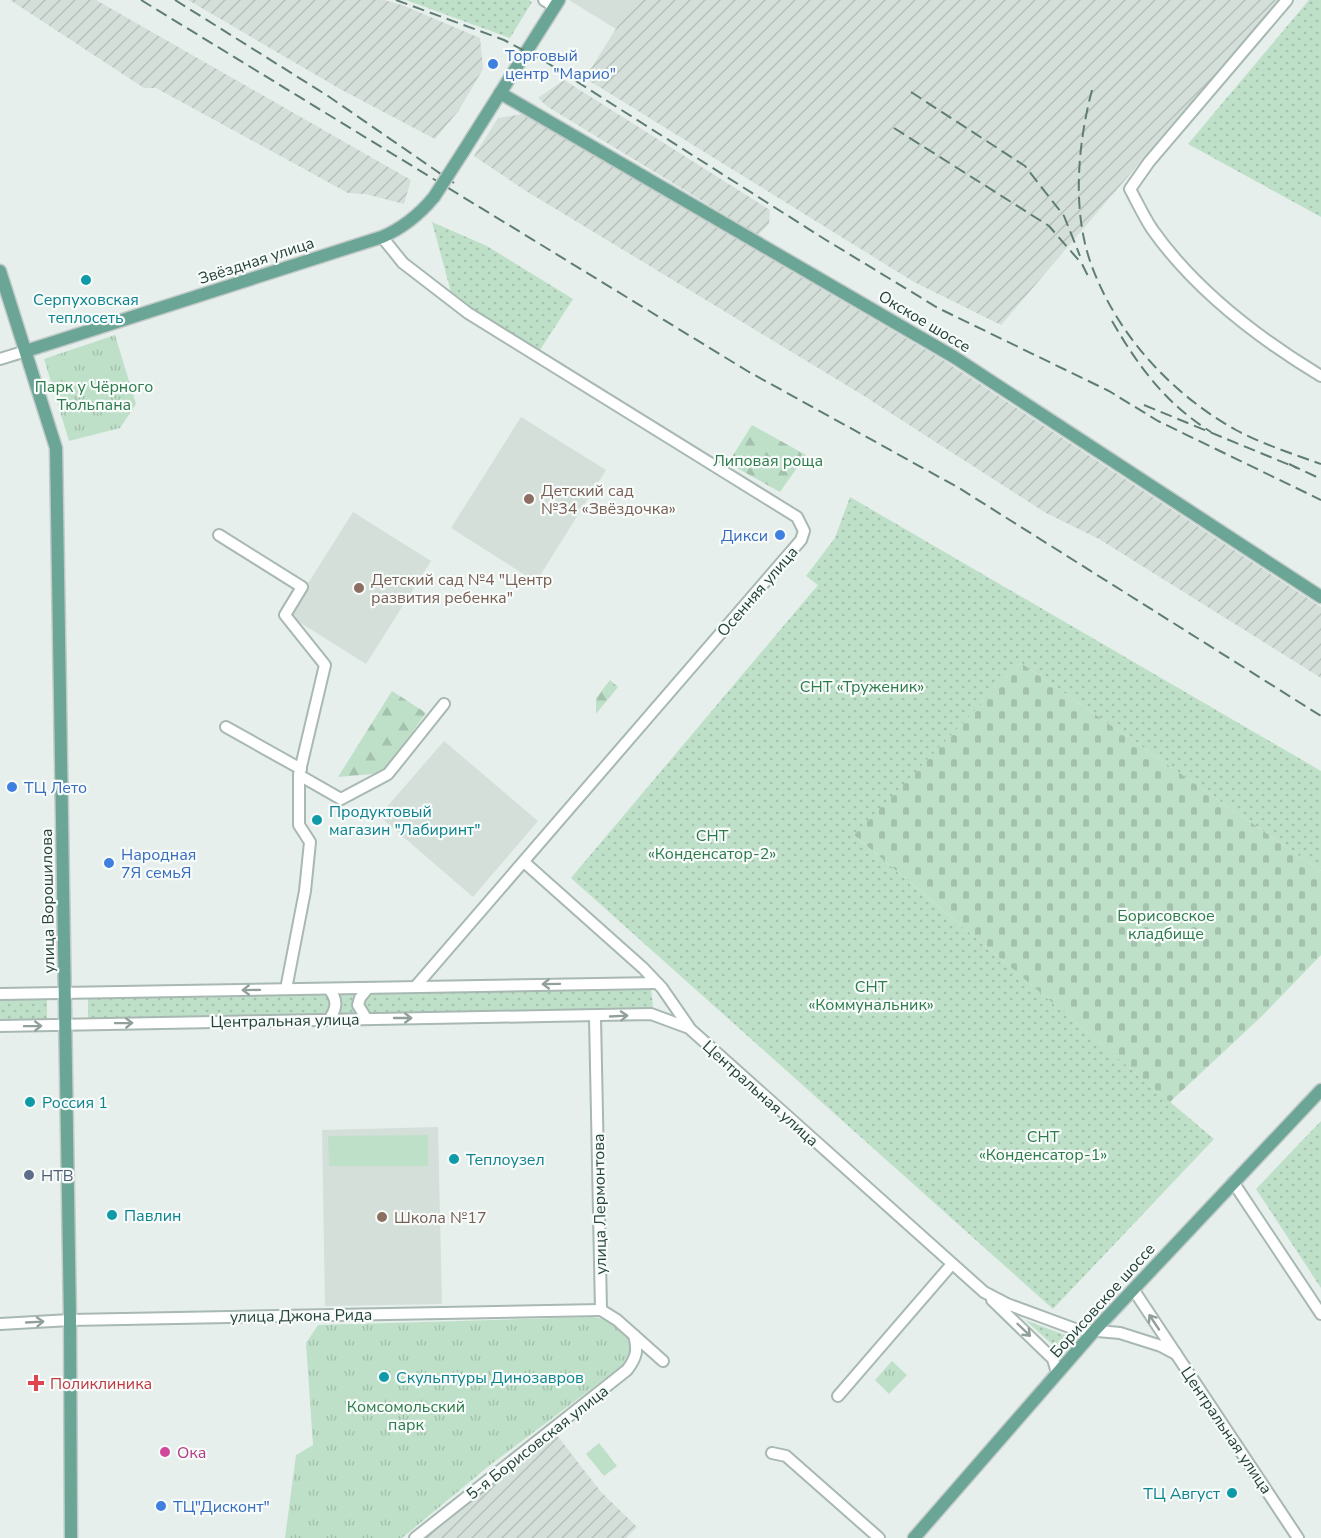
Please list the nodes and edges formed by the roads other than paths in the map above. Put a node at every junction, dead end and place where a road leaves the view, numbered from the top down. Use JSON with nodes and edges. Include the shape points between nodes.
{"nodes":[{"id":1,"x":1287,"y":0,"type":"edge"},
{"id":2,"x":553,"y":2,"type":"edge"},
{"id":3,"x":500,"y":93,"type":"junction"},
{"id":4,"x":382,"y":237,"type":"junction"},
{"id":5,"x":0,"y":271,"type":"edge"},
{"id":6,"x":26,"y":351,"type":"junction"},
{"id":7,"x":0,"y":359,"type":"edge"},
{"id":8,"x":1321,"y":376,"type":"edge"},
{"id":9,"x":219,"y":535,"type":"dead end"},
{"id":10,"x":1321,"y":597,"type":"edge"},
{"id":11,"x":444,"y":704,"type":"dead end"},
{"id":12,"x":226,"y":727,"type":"dead end"},
{"id":13,"x":300,"y":772,"type":"junction"},
{"id":14,"x":524,"y":862,"type":"junction"},
{"id":15,"x":657,"y":983,"type":"junction"},
{"id":16,"x":416,"y":986,"type":"junction"},
{"id":17,"x":368,"y":988,"type":"junction"},
{"id":18,"x":286,"y":989,"type":"junction"},
{"id":19,"x":329,"y":989,"type":"junction"},
{"id":20,"x":666,"y":993,"type":"junction"},
{"id":21,"x":0,"y":994,"type":"edge"},
{"id":22,"x":66,"y":994,"type":"junction"},
{"id":23,"x":651,"y":1014,"type":"junction"},
{"id":24,"x":595,"y":1017,"type":"junction"},
{"id":25,"x":366,"y":1018,"type":"junction"},
{"id":26,"x":329,"y":1020,"type":"junction"},
{"id":27,"x":66,"y":1025,"type":"junction"},
{"id":28,"x":0,"y":1026,"type":"edge"},
{"id":29,"x":689,"y":1028,"type":"junction"},
{"id":30,"x":1321,"y":1090,"type":"edge"},
{"id":31,"x":1233,"y":1182,"type":"junction"},
{"id":32,"x":952,"y":1264,"type":"junction"},
{"id":33,"x":1133,"y":1289,"type":"junction"},
{"id":34,"x":984,"y":1292,"type":"junction"},
{"id":35,"x":601,"y":1311,"type":"junction"},
{"id":36,"x":1321,"y":1314,"type":"edge"},
{"id":37,"x":70,"y":1320,"type":"junction"},
{"id":38,"x":0,"y":1324,"type":"edge"},
{"id":39,"x":1095,"y":1330,"type":"junction"},
{"id":40,"x":634,"y":1334,"type":"junction"},
{"id":41,"x":1176,"y":1354,"type":"junction"},
{"id":42,"x":663,"y":1361,"type":"dead end"},
{"id":43,"x":1057,"y":1374,"type":"junction"},
{"id":44,"x":838,"y":1395,"type":"dead end"},
{"id":45,"x":772,"y":1453,"type":"dead end"},
{"id":46,"x":71,"y":1538,"type":"edge"},
{"id":47,"x":415,"y":1538,"type":"edge"},
{"id":48,"x":879,"y":1538,"type":"edge"},
{"id":49,"x":914,"y":1538,"type":"edge"},
{"id":50,"x":1298,"y":1538,"type":"edge"}],
"edges":[{"from":1,"to":8,"type":"street","via":[[1130,189],[1152,229],[1186,270],[1252,332]]},
{"from":2,"to":3,"type":"main road"},
{"from":3,"to":4,"type":"main road","name":"Звёздная улица","bridge":true,"via":[[434,197],[420,214]]},
{"from":3,"to":10,"type":"main road","name":"Окское шоссе","via":[[954,357]]},
{"from":4,"to":6,"type":"main road","name":"Звёздная улица"},
{"from":4,"to":14,"type":"street","name":"Осенняя улица","via":[[403,263],[468,314],[797,518],[804,531],[801,540]]},
{"from":5,"to":6,"type":"main road","name":"улица Ворошилова"},
{"from":6,"to":7,"type":"street"},
{"from":6,"to":22,"type":"main road","name":"улица Ворошилова","via":[[56,448]]},
{"from":9,"to":13,"type":"street","via":[[302,587],[285,615],[325,665]]},
{"from":11,"to":13,"type":"street","via":[[388,774],[356,792],[341,799]]},
{"from":12,"to":13,"type":"street"},
{"from":13,"to":18,"type":"street","via":[[299,825],[310,842]]},
{"from":14,"to":15,"type":"street"},
{"from":14,"to":16,"type":"street","name":"Осенняя улица"},
{"from":15,"to":16,"type":"street","name":"Центральная улица","one_way":true},
{"from":15,"to":20,"type":"street"},
{"from":16,"to":17,"type":"street","name":"Центральная улица"},
{"from":17,"to":19,"type":"street","name":"Центральная улица"},
{"from":17,"to":25,"type":"street","via":[[358,1005]]},
{"from":18,"to":19,"type":"street","name":"Центральная улица"},
{"from":18,"to":22,"type":"street","name":"Центральная улица","one_way":true},
{"from":19,"to":26,"type":"street","via":[[336,1005]]},
{"from":20,"to":23,"type":"street","via":[[664,1004]]},
{"from":20,"to":29,"type":"street"},
{"from":21,"to":22,"type":"street","name":"Центральная улица"},
{"from":22,"to":27,"type":"main road","name":"улица Ворошилова"},
{"from":24,"to":23,"type":"street","name":"Центральная улица","one_way":true},
{"from":23,"to":29,"type":"street","name":"Центральная улица"},
{"from":25,"to":24,"type":"street","name":"Центральная улица","one_way":true},
{"from":24,"to":35,"type":"street","name":"улица Лермонтова"},
{"from":25,"to":26,"type":"street","name":"Центральная улица"},
{"from":27,"to":26,"type":"street","name":"Центральная улица","one_way":true},
{"from":28,"to":27,"type":"street","name":"Центральная улица","one_way":true},
{"from":27,"to":37,"type":"main road","name":"улица Ворошилова"},
{"from":29,"to":32,"type":"street","name":"Центральная улица"},
{"from":30,"to":31,"type":"main road","name":"Борисовское шоссе"},
{"from":31,"to":33,"type":"main road","name":"Борисовское шоссе"},
{"from":31,"to":36,"type":"street"},
{"from":32,"to":34,"type":"street","name":"Центральная улица"},
{"from":32,"to":44,"type":"street"},
{"from":33,"to":39,"type":"main road","name":"Борисовское шоссе"},
{"from":41,"to":33,"type":"street","one_way":true},
{"from":34,"to":39,"type":"street","name":"Центральная улица","via":[[1075,1329]]},
{"from":34,"to":43,"type":"street","one_way":true,"via":[[1053,1359]]},
{"from":35,"to":37,"type":"street","name":"улица Джона Рида"},
{"from":35,"to":40,"type":"street"},
{"from":38,"to":37,"type":"street","name":"улица Джона Рида","one_way":true},
{"from":37,"to":46,"type":"main road","name":"улица Ворошилова"},
{"from":39,"to":41,"type":"street","name":"Центральная улица","via":[[1161,1346]]},
{"from":39,"to":43,"type":"main road","name":"Борисовское шоссе"},
{"from":40,"to":42,"type":"street"},
{"from":40,"to":47,"type":"street","name":"5-я Борисовская улица","via":[[636,1359],[627,1370]]},
{"from":41,"to":50,"type":"street","name":"Центральная улица"},
{"from":43,"to":49,"type":"main road","name":"Борисовское шоссе"},
{"from":45,"to":48,"type":"street","via":[[786,1456]]}]}
